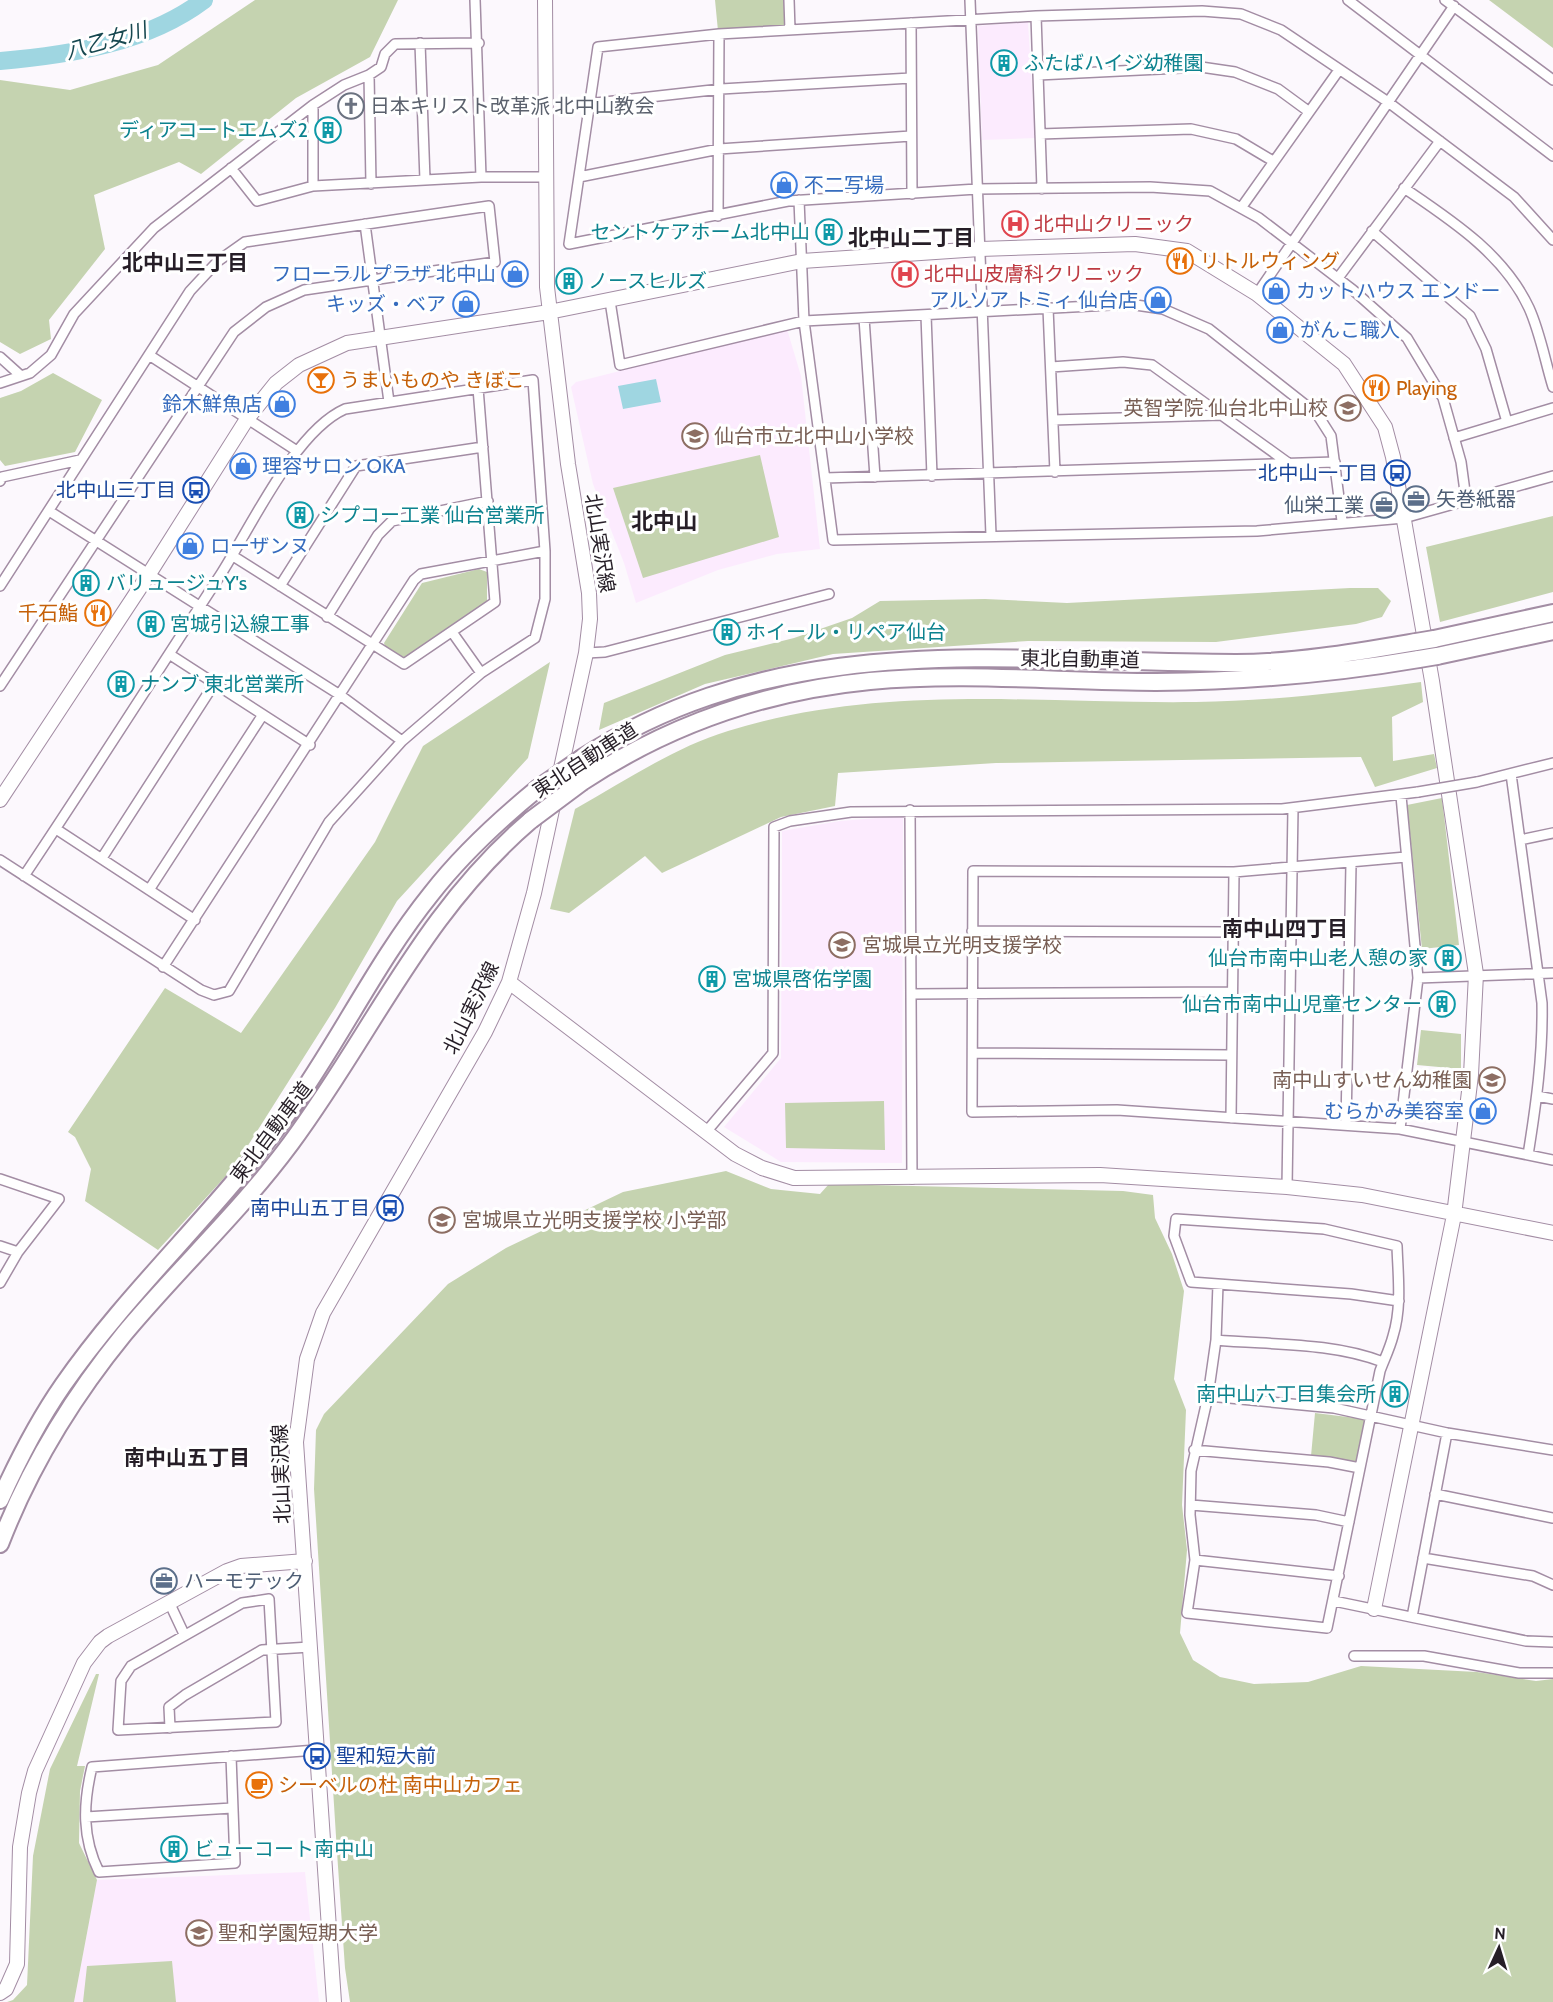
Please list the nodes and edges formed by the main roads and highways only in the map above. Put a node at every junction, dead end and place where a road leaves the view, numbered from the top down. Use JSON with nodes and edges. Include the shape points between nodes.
{"nodes":[{"id":1,"x":1553,"y":613,"type":"edge"},
{"id":2,"x":1553,"y":631,"type":"edge"},
{"id":3,"x":0,"y":1500,"type":"edge"},
{"id":4,"x":0,"y":1544,"type":"edge"}],
"edges":[{"from":1,"to":3,"type":"highway","name":"東北自動車道","bridge":true,"via":[[1416,642],[1238,663],[927,659],[846,664],[714,694],[634,727],[537,789],[486,832],[430,894],[290,1110],[62,1386],[27,1444]]},
{"from":2,"to":4,"type":"highway","name":"東北自動車道","bridge":true,"via":[[1419,659],[1264,679],[1155,682],[911,679],[823,687],[738,706],[699,719],[633,750],[531,820],[481,867],[441,915],[335,1081],[263,1180],[125,1332],[77,1394],[27,1478]]}]}
